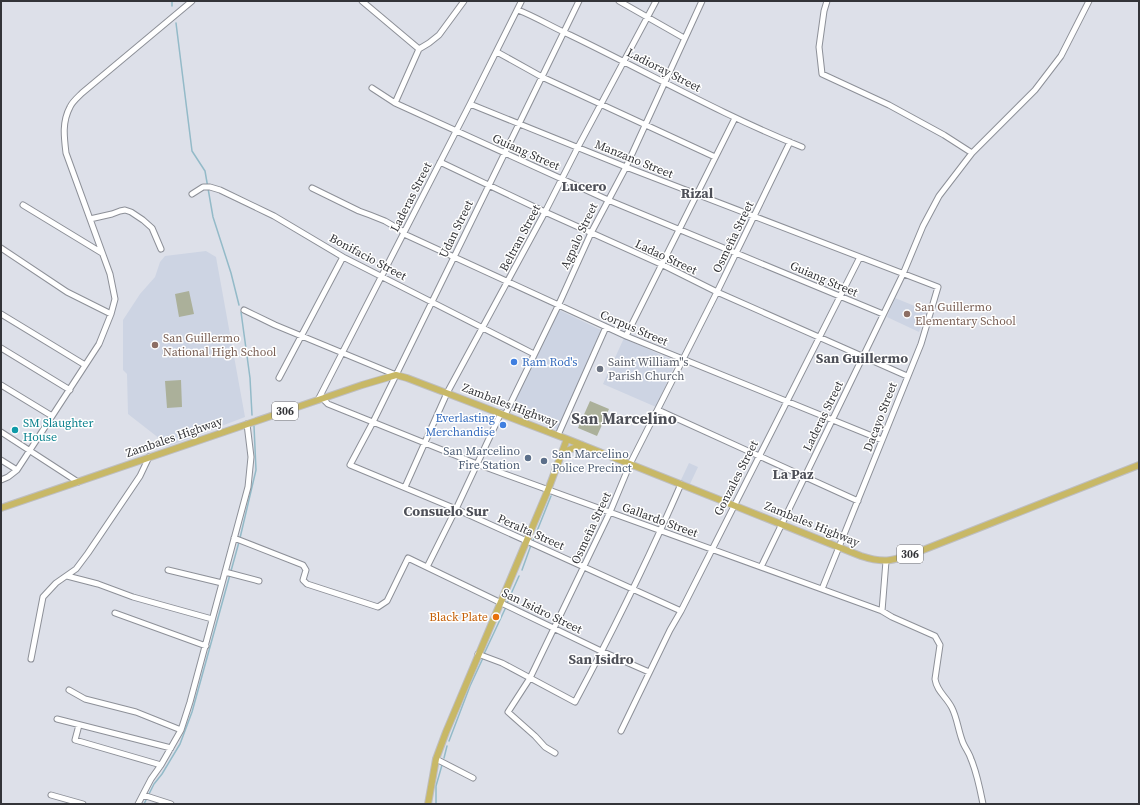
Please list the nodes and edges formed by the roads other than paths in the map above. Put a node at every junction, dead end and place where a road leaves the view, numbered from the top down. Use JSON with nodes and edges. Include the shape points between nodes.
{"nodes":[{"id":1,"x":192,"y":1,"type":"edge"},
{"id":2,"x":362,"y":1,"type":"edge"},
{"id":3,"x":464,"y":1,"type":"edge"},
{"id":4,"x":579,"y":1,"type":"edge"},
{"id":5,"x":619,"y":1,"type":"edge"},
{"id":6,"x":656,"y":1,"type":"edge"},
{"id":7,"x":702,"y":1,"type":"edge"},
{"id":8,"x":827,"y":1,"type":"edge"},
{"id":9,"x":1089,"y":1,"type":"edge"},
{"id":10,"x":521,"y":2,"type":"dead end"},
{"id":11,"x":518,"y":10,"type":"junction"},
{"id":12,"x":648,"y":18,"type":"junction"},
{"id":13,"x":564,"y":32,"type":"junction"},
{"id":14,"x":684,"y":38,"type":"junction"},
{"id":15,"x":419,"y":49,"type":"junction"},
{"id":16,"x":497,"y":52,"type":"junction"},
{"id":17,"x":624,"y":61,"type":"junction"},
{"id":18,"x":542,"y":77,"type":"junction"},
{"id":19,"x":664,"y":83,"type":"junction"},
{"id":20,"x":372,"y":88,"type":"dead end"},
{"id":21,"x":396,"y":102,"type":"junction"},
{"id":22,"x":470,"y":104,"type":"junction"},
{"id":23,"x":601,"y":104,"type":"junction"},
{"id":24,"x":735,"y":118,"type":"junction"},
{"id":25,"x":519,"y":123,"type":"junction"},
{"id":26,"x":645,"y":124,"type":"junction"},
{"id":27,"x":456,"y":131,"type":"junction"},
{"id":28,"x":790,"y":142,"type":"junction"},
{"id":29,"x":578,"y":147,"type":"junction"},
{"id":30,"x":802,"y":147,"type":"dead end"},
{"id":31,"x":504,"y":153,"type":"junction"},
{"id":32,"x":972,"y":153,"type":"junction"},
{"id":33,"x":715,"y":157,"type":"junction"},
{"id":34,"x":440,"y":162,"type":"junction"},
{"id":35,"x":626,"y":166,"type":"junction"},
{"id":36,"x":562,"y":179,"type":"junction"},
{"id":37,"x":488,"y":186,"type":"junction"},
{"id":38,"x":312,"y":188,"type":"dead end"},
{"id":39,"x":192,"y":194,"type":"dead end"},
{"id":40,"x":697,"y":194,"type":"junction"},
{"id":41,"x":608,"y":200,"type":"junction"},
{"id":42,"x":23,"y":205,"type":"dead end"},
{"id":43,"x":546,"y":212,"type":"junction"},
{"id":44,"x":754,"y":216,"type":"junction"},
{"id":45,"x":90,"y":219,"type":"junction"},
{"id":46,"x":679,"y":230,"type":"junction"},
{"id":47,"x":404,"y":233,"type":"junction"},
{"id":48,"x":591,"y":233,"type":"junction"},
{"id":49,"x":1,"y":248,"type":"edge"},
{"id":50,"x":161,"y":249,"type":"dead end"},
{"id":51,"x":102,"y":253,"type":"junction"},
{"id":52,"x":736,"y":253,"type":"junction"},
{"id":53,"x":860,"y":256,"type":"junction"},
{"id":54,"x":344,"y":257,"type":"junction"},
{"id":55,"x":454,"y":257,"type":"junction"},
{"id":56,"x":663,"y":265,"type":"junction"},
{"id":57,"x":903,"y":274,"type":"junction"},
{"id":58,"x":382,"y":277,"type":"junction"},
{"id":59,"x":508,"y":282,"type":"junction"},
{"id":60,"x":717,"y":292,"type":"junction"},
{"id":61,"x":839,"y":297,"type":"junction"},
{"id":62,"x":431,"y":302,"type":"junction"},
{"id":63,"x":558,"y":306,"type":"junction"},
{"id":64,"x":244,"y":310,"type":"dead end"},
{"id":65,"x":1,"y":314,"type":"edge"},
{"id":66,"x":111,"y":314,"type":"junction"},
{"id":67,"x":883,"y":314,"type":"junction"},
{"id":68,"x":606,"y":327,"type":"junction"},
{"id":69,"x":483,"y":328,"type":"junction"},
{"id":70,"x":302,"y":336,"type":"junction"},
{"id":71,"x":626,"y":336,"type":"junction"},
{"id":72,"x":818,"y":336,"type":"junction"},
{"id":73,"x":1,"y":348,"type":"edge"},
{"id":74,"x":342,"y":353,"type":"junction"},
{"id":75,"x":534,"y":354,"type":"junction"},
{"id":76,"x":863,"y":357,"type":"junction"},
{"id":77,"x":682,"y":359,"type":"junction"},
{"id":78,"x":85,"y":365,"type":"junction"},
{"id":79,"x":396,"y":375,"type":"junction"},
{"id":80,"x":907,"y":376,"type":"junction"},
{"id":81,"x":279,"y":378,"type":"dead end"},
{"id":82,"x":1,"y":385,"type":"edge"},
{"id":83,"x":70,"y":390,"type":"junction"},
{"id":84,"x":447,"y":393,"type":"junction"},
{"id":85,"x":320,"y":399,"type":"junction"},
{"id":86,"x":786,"y":401,"type":"junction"},
{"id":87,"x":658,"y":410,"type":"junction"},
{"id":88,"x":503,"y":414,"type":"junction"},
{"id":89,"x":52,"y":416,"type":"junction"},
{"id":90,"x":832,"y":420,"type":"junction"},
{"id":91,"x":373,"y":422,"type":"junction"},
{"id":92,"x":247,"y":424,"type":"junction"},
{"id":93,"x":1,"y":432,"type":"edge"},
{"id":94,"x":558,"y":435,"type":"junction"},
{"id":95,"x":567,"y":439,"type":"junction"},
{"id":96,"x":882,"y":440,"type":"junction"},
{"id":97,"x":424,"y":442,"type":"junction"},
{"id":98,"x":582,"y":445,"type":"junction"},
{"id":99,"x":30,"y":451,"type":"junction"},
{"id":100,"x":561,"y":454,"type":"junction"},
{"id":101,"x":149,"y":457,"type":"junction"},
{"id":102,"x":759,"y":457,"type":"junction"},
{"id":103,"x":1,"y":460,"type":"edge"},
{"id":104,"x":477,"y":464,"type":"junction"},
{"id":105,"x":630,"y":464,"type":"junction"},
{"id":106,"x":350,"y":465,"type":"joint"},
{"id":107,"x":1139,"y":465,"type":"edge"},
{"id":108,"x":17,"y":470,"type":"junction"},
{"id":109,"x":805,"y":478,"type":"junction"},
{"id":110,"x":1,"y":480,"type":"edge"},
{"id":111,"x":78,"y":482,"type":"junction"},
{"id":112,"x":681,"y":484,"type":"junction"},
{"id":113,"x":405,"y":487,"type":"junction"},
{"id":114,"x":548,"y":490,"type":"junction"},
{"id":115,"x":858,"y":501,"type":"junction"},
{"id":116,"x":734,"y":505,"type":"junction"},
{"id":117,"x":1,"y":508,"type":"edge"},
{"id":118,"x":456,"y":509,"type":"junction"},
{"id":119,"x":610,"y":512,"type":"junction"},
{"id":120,"x":781,"y":524,"type":"junction"},
{"id":121,"x":661,"y":531,"type":"junction"},
{"id":122,"x":237,"y":539,"type":"junction"},
{"id":123,"x":526,"y":541,"type":"junction"},
{"id":124,"x":838,"y":547,"type":"junction"},
{"id":125,"x":712,"y":550,"type":"junction"},
{"id":126,"x":886,"y":561,"type":"junction"},
{"id":127,"x":427,"y":567,"type":"junction"},
{"id":128,"x":583,"y":567,"type":"junction"},
{"id":129,"x":761,"y":567,"type":"junction"},
{"id":130,"x":168,"y":570,"type":"dead end"},
{"id":131,"x":228,"y":572,"type":"junction"},
{"id":132,"x":67,"y":576,"type":"junction"},
{"id":133,"x":259,"y":581,"type":"dead end"},
{"id":134,"x":222,"y":583,"type":"junction"},
{"id":135,"x":633,"y":589,"type":"junction"},
{"id":136,"x":822,"y":589,"type":"junction"},
{"id":137,"x":501,"y":602,"type":"junction"},
{"id":138,"x":681,"y":611,"type":"junction"},
{"id":139,"x":882,"y":611,"type":"junction"},
{"id":140,"x":115,"y":613,"type":"dead end"},
{"id":141,"x":212,"y":619,"type":"junction"},
{"id":142,"x":555,"y":628,"type":"junction"},
{"id":143,"x":206,"y":646,"type":"junction"},
{"id":144,"x":601,"y":651,"type":"junction"},
{"id":145,"x":478,"y":654,"type":"junction"},
{"id":146,"x":31,"y":659,"type":"dead end"},
{"id":147,"x":649,"y":672,"type":"junction"},
{"id":148,"x":530,"y":678,"type":"junction"},
{"id":149,"x":68,"y":690,"type":"dead end"},
{"id":150,"x":57,"y":719,"type":"dead end"},
{"id":151,"x":79,"y":724,"type":"junction"},
{"id":152,"x":181,"y":730,"type":"junction"},
{"id":153,"x":621,"y":731,"type":"dead end"},
{"id":154,"x":171,"y":748,"type":"junction"},
{"id":155,"x":555,"y":753,"type":"dead end"},
{"id":156,"x":436,"y":760,"type":"junction"},
{"id":157,"x":161,"y":765,"type":"junction"},
{"id":158,"x":473,"y":778,"type":"dead end"},
{"id":159,"x":51,"y":795,"type":"dead end"},
{"id":160,"x":146,"y":796,"type":"junction"},
{"id":161,"x":83,"y":804,"type":"edge"},
{"id":162,"x":138,"y":804,"type":"edge"},
{"id":163,"x":171,"y":804,"type":"edge"},
{"id":164,"x":428,"y":804,"type":"edge"},
{"id":165,"x":983,"y":804,"type":"edge"}],
"edges":[{"from":1,"to":45,"type":"street","via":[[82,93],[70,106],[64,122],[66,153]]},
{"from":2,"to":15,"type":"street"},
{"from":3,"to":15,"type":"street","via":[[439,35]]},
{"from":4,"to":13,"type":"street","name":"Udan Street"},
{"from":5,"to":12,"type":"street"},
{"from":6,"to":12,"type":"street","name":"Beltran Street"},
{"from":7,"to":14,"type":"street","name":"Agpalo Street"},
{"from":8,"to":32,"type":"street","via":[[819,48],[822,74],[889,105]]},
{"from":9,"to":32,"type":"street","name":"Laderas Street","via":[[1061,56],[1035,90]]},
{"from":10,"to":11,"type":"street","name":"Laderas Street"},
{"from":11,"to":13,"type":"street","name":"Ladioray Street"},
{"from":11,"to":16,"type":"street","name":"Laderas Street"},
{"from":12,"to":14,"type":"street"},
{"from":12,"to":17,"type":"street","name":"Beltran Street"},
{"from":13,"to":17,"type":"street","name":"Ladioray Street"},
{"from":13,"to":18,"type":"street","name":"Udan Street"},
{"from":14,"to":19,"type":"street","name":"Agpalo Street"},
{"from":15,"to":21,"type":"street"},
{"from":16,"to":18,"type":"street"},
{"from":16,"to":22,"type":"street","name":"Laderas Street"},
{"from":17,"to":19,"type":"street","name":"Ladioray Street"},
{"from":17,"to":23,"type":"street","name":"Beltran Street"},
{"from":18,"to":23,"type":"street"},
{"from":18,"to":25,"type":"street","name":"Udan Street"},
{"from":19,"to":24,"type":"street","name":"Ladioray Street"},
{"from":19,"to":26,"type":"street","name":"Agpalo Street"},
{"from":20,"to":21,"type":"street","name":"Guiang Street"},
{"from":21,"to":27,"type":"street","name":"Guiang Street"},
{"from":22,"to":25,"type":"street","name":"Manzano Street"},
{"from":22,"to":27,"type":"street","name":"Laderas Street"},
{"from":23,"to":26,"type":"street"},
{"from":23,"to":29,"type":"street","name":"Beltran Street"},
{"from":24,"to":28,"type":"street","name":"Ladioray Street"},
{"from":24,"to":33,"type":"street"},
{"from":25,"to":29,"type":"street","name":"Manzano Street"},
{"from":25,"to":31,"type":"street","name":"Udan Street"},
{"from":26,"to":33,"type":"street"},
{"from":26,"to":35,"type":"street","name":"Agpalo Street"},
{"from":27,"to":31,"type":"street","name":"Guiang Street"},
{"from":27,"to":34,"type":"street","name":"Laderas Street"},
{"from":28,"to":30,"type":"street","name":"Ladioray Street"},
{"from":28,"to":44,"type":"street","name":"Osmeña Street"},
{"from":29,"to":35,"type":"street","name":"Manzano Street"},
{"from":29,"to":36,"type":"street","name":"Beltran Street"},
{"from":31,"to":36,"type":"street","name":"Guiang Street"},
{"from":31,"to":37,"type":"street","name":"Udan Street"},
{"from":32,"to":57,"type":"street","name":"Laderas Street","via":[[939,196]]},
{"from":33,"to":40,"type":"street"},
{"from":34,"to":37,"type":"street","name":"Ladao Street"},
{"from":34,"to":47,"type":"street","name":"Laderas Street"},
{"from":35,"to":40,"type":"street","name":"Manzano Street"},
{"from":35,"to":41,"type":"street","name":"Agpalo Street"},
{"from":36,"to":41,"type":"street","name":"Guiang Street"},
{"from":36,"to":43,"type":"street","name":"Beltran Street"},
{"from":37,"to":43,"type":"street","name":"Ladao Street"},
{"from":37,"to":55,"type":"street","name":"Udan Street"},
{"from":38,"to":47,"type":"street","name":"Corpus Street","via":[[385,221]]},
{"from":39,"to":54,"type":"street","name":"Bonifacio Street","via":[[203,187],[220,190],[274,216]]},
{"from":40,"to":44,"type":"street","name":"Manzano Street"},
{"from":40,"to":46,"type":"street"},
{"from":41,"to":46,"type":"street","name":"Guiang Street"},
{"from":41,"to":48,"type":"street","name":"Agpalo Street"},
{"from":42,"to":51,"type":"street"},
{"from":43,"to":48,"type":"street","name":"Ladao Street"},
{"from":43,"to":59,"type":"street","name":"Beltran Street"},
{"from":44,"to":52,"type":"street","name":"Osmeña Street"},
{"from":44,"to":53,"type":"street","name":"Manzano Street"},
{"from":45,"to":50,"type":"street","via":[[124,210],[131,212],[152,228]]},
{"from":45,"to":51,"type":"street"},
{"from":46,"to":52,"type":"street","name":"Guiang Street"},
{"from":46,"to":56,"type":"street"},
{"from":47,"to":55,"type":"street","name":"Corpus Street"},
{"from":47,"to":58,"type":"street","name":"Laderas Street"},
{"from":48,"to":56,"type":"street","name":"Ladao Street"},
{"from":48,"to":63,"type":"street","name":"Agpalo Street"},
{"from":49,"to":66,"type":"street","via":[[66,292]]},
{"from":51,"to":66,"type":"street","via":[[115,299]]},
{"from":52,"to":60,"type":"street","name":"Osmeña Street"},
{"from":52,"to":61,"type":"street","name":"Guiang Street"},
{"from":53,"to":57,"type":"street","name":"Manzano Street"},
{"from":53,"to":61,"type":"street","name":"Gonzales Street"},
{"from":54,"to":58,"type":"street","name":"Bonifacio Street"},
{"from":54,"to":70,"type":"street"},
{"from":55,"to":59,"type":"street","name":"Corpus Street"},
{"from":55,"to":62,"type":"street","name":"Udan Street"},
{"from":56,"to":60,"type":"street","name":"Ladao Street"},
{"from":56,"to":71,"type":"street"},
{"from":57,"to":67,"type":"street","name":"Laderas Street"},
{"from":57,"to":80,"type":"street","name":"Dacayo Street","via":[[938,287],[921,344]]},
{"from":58,"to":62,"type":"street","name":"Bonifacio Street"},
{"from":58,"to":74,"type":"street","name":"Laderas Street"},
{"from":59,"to":63,"type":"street","name":"Corpus Street"},
{"from":59,"to":69,"type":"street","name":"Beltran Street"},
{"from":60,"to":72,"type":"street","name":"Ladao Street"},
{"from":60,"to":77,"type":"street","name":"Osmeña Street"},
{"from":61,"to":67,"type":"street","name":"Guiang Street"},
{"from":61,"to":72,"type":"street","name":"Gonzales Street"},
{"from":62,"to":69,"type":"street","name":"Bonifacio Street"},
{"from":62,"to":79,"type":"street","name":"Udan Street"},
{"from":63,"to":68,"type":"street","name":"Corpus Street"},
{"from":63,"to":75,"type":"street","name":"Agpalo Street"},
{"from":64,"to":70,"type":"street"},
{"from":65,"to":78,"type":"street"},
{"from":66,"to":78,"type":"street","via":[[99,344]]},
{"from":67,"to":76,"type":"street","name":"Laderas Street"},
{"from":68,"to":71,"type":"street","name":"Corpus Street"},
{"from":68,"to":94,"type":"street"},
{"from":69,"to":75,"type":"street","name":"Bonifacio Street"},
{"from":69,"to":84,"type":"street","name":"Beltran Street"},
{"from":70,"to":74,"type":"street"},
{"from":70,"to":81,"type":"street"},
{"from":71,"to":77,"type":"street","name":"Corpus Street"},
{"from":72,"to":76,"type":"street","name":"Ladao Street"},
{"from":72,"to":86,"type":"street","name":"Gonzales Street"},
{"from":73,"to":83,"type":"street"},
{"from":74,"to":79,"type":"street"},
{"from":74,"to":85,"type":"street","name":"Laderas Street"},
{"from":75,"to":88,"type":"street","name":"Agpalo Street"},
{"from":76,"to":80,"type":"street","name":"Ladao Street"},
{"from":76,"to":90,"type":"street","name":"Laderas Street"},
{"from":77,"to":86,"type":"street","name":"Corpus Street"},
{"from":77,"to":87,"type":"street","name":"Osmeña Street"},
{"from":78,"to":83,"type":"street"},
{"from":79,"to":84,"type":"main road","name":"Zambales Highway","number":"306"},
{"from":79,"to":85,"type":"main road","name":"Zambales Highway","number":"306"},
{"from":79,"to":91,"type":"street","name":"Udan Street"},
{"from":80,"to":96,"type":"street","name":"Dacayo Street"},
{"from":82,"to":89,"type":"street"},
{"from":83,"to":89,"type":"street"},
{"from":84,"to":88,"type":"main road","name":"Zambales Highway","number":"306"},
{"from":84,"to":97,"type":"street","name":"Beltran Street"},
{"from":85,"to":91,"type":"street","name":"Gallardo Street"},
{"from":85,"to":92,"type":"main road","name":"Zambales Highway","number":"306"},
{"from":86,"to":90,"type":"street","name":"Corpus Street"},
{"from":86,"to":102,"type":"street","name":"Gonzales Street"},
{"from":87,"to":102,"type":"street"},
{"from":87,"to":105,"type":"street","name":"Osmeña Street"},
{"from":88,"to":94,"type":"main road","name":"Zambales Highway","number":"306"},
{"from":88,"to":104,"type":"street","name":"Agpalo Street"},
{"from":89,"to":99,"type":"street"},
{"from":90,"to":96,"type":"street","name":"Corpus Street"},
{"from":90,"to":109,"type":"street","name":"Laderas Street"},
{"from":91,"to":97,"type":"street","name":"Gallardo Street"},
{"from":91,"to":106,"type":"street","name":"Udan Street"},
{"from":92,"to":101,"type":"main road","name":"Zambales Highway","number":"306"},
{"from":92,"to":122,"type":"street","via":[[250,457],[248,487]]},
{"from":93,"to":99,"type":"street"},
{"from":94,"to":95,"type":"main road","name":"Zambales Highway","number":"306"},
{"from":95,"to":98,"type":"main road","name":"Zambales Highway","number":"306"},
{"from":95,"to":100,"type":"main road"},
{"from":96,"to":115,"type":"street","name":"Dacayo Street"},
{"from":97,"to":104,"type":"street","name":"Gallardo Street"},
{"from":97,"to":113,"type":"street","name":"Beltran Street"},
{"from":98,"to":100,"type":"main road"},
{"from":98,"to":105,"type":"main road","name":"Zambales Highway","number":"306"},
{"from":99,"to":108,"type":"street"},
{"from":99,"to":111,"type":"street"},
{"from":100,"to":114,"type":"main road"},
{"from":101,"to":111,"type":"main road","name":"Zambales Highway","number":"306"},
{"from":101,"to":132,"type":"street","via":[[140,476],[88,554]]},
{"from":102,"to":109,"type":"street"},
{"from":102,"to":116,"type":"street","name":"Gonzales Street"},
{"from":103,"to":108,"type":"street"},
{"from":104,"to":114,"type":"street","name":"Gallardo Street"},
{"from":104,"to":118,"type":"street","name":"Agpalo Street"},
{"from":105,"to":112,"type":"main road","name":"Zambales Highway","number":"306"},
{"from":105,"to":119,"type":"street","name":"Osmeña Street"},
{"from":106,"to":113,"type":"street","name":"Peralta Street"},
{"from":107,"to":126,"type":"main road","name":"Zambales Highway","number":"306","via":[[923,550]]},
{"from":108,"to":110,"type":"street"},
{"from":109,"to":115,"type":"street"},
{"from":109,"to":120,"type":"street","name":"Laderas Street"},
{"from":111,"to":117,"type":"main road","name":"Zambales Highway","number":"306"},
{"from":112,"to":116,"type":"main road","name":"Zambales Highway","number":"306"},
{"from":112,"to":121,"type":"street"},
{"from":113,"to":118,"type":"street","name":"Peralta Street"},
{"from":114,"to":119,"type":"street","name":"Gallardo Street"},
{"from":114,"to":123,"type":"main road"},
{"from":115,"to":124,"type":"street","name":"Dacayo Street"},
{"from":116,"to":120,"type":"main road","name":"Zambales Highway","number":"306"},
{"from":116,"to":125,"type":"street","name":"Gonzales Street"},
{"from":118,"to":123,"type":"street","name":"Peralta Street"},
{"from":118,"to":127,"type":"street","name":"Agpalo Street"},
{"from":119,"to":121,"type":"street","name":"Gallardo Street"},
{"from":119,"to":128,"type":"street","name":"Osmeña Street"},
{"from":120,"to":124,"type":"main road","name":"Zambales Highway","number":"306"},
{"from":120,"to":129,"type":"street","name":"Laderas Street"},
{"from":121,"to":125,"type":"street","name":"Gallardo Street"},
{"from":121,"to":135,"type":"street"},
{"from":122,"to":127,"type":"street","name":"San Isidro Street","via":[[303,565],[306,570],[303,580],[307,584],[378,606],[387,601],[408,558]]},
{"from":122,"to":131,"type":"street"},
{"from":123,"to":128,"type":"street","name":"Peralta Street"},
{"from":123,"to":137,"type":"main road"},
{"from":124,"to":126,"type":"main road","name":"Zambales Highway","number":"306","via":[[872,560]]},
{"from":124,"to":136,"type":"street","name":"Dacayo Street"},
{"from":125,"to":129,"type":"street","name":"Gallardo Street"},
{"from":125,"to":138,"type":"street","name":"Gonzales Street"},
{"from":126,"to":139,"type":"street"},
{"from":127,"to":137,"type":"street","name":"San Isidro Street"},
{"from":128,"to":135,"type":"street","name":"Peralta Street"},
{"from":128,"to":142,"type":"street","name":"Osmeña Street"},
{"from":129,"to":136,"type":"street","name":"Gallardo Street"},
{"from":130,"to":134,"type":"street"},
{"from":131,"to":133,"type":"street"},
{"from":131,"to":134,"type":"street"},
{"from":132,"to":141,"type":"street"},
{"from":132,"to":146,"type":"street","via":[[42,597]]},
{"from":134,"to":141,"type":"street"},
{"from":135,"to":138,"type":"street","name":"Peralta Street"},
{"from":135,"to":144,"type":"street"},
{"from":136,"to":139,"type":"street","name":"Gallardo Street"},
{"from":137,"to":142,"type":"street","name":"San Isidro Street"},
{"from":137,"to":145,"type":"main road"},
{"from":138,"to":147,"type":"street","name":"Gonzales Street"},
{"from":139,"to":165,"type":"street","name":"Gallardo Street","via":[[892,618],[935,636],[940,645],[935,679],[937,689],[952,707],[964,748],[971,757],[975,769]]},
{"from":140,"to":143,"type":"street"},
{"from":141,"to":143,"type":"street"},
{"from":142,"to":144,"type":"street","name":"San Isidro Street"},
{"from":142,"to":148,"type":"street","name":"Osmeña Street"},
{"from":143,"to":152,"type":"street"},
{"from":144,"to":147,"type":"street","name":"San Isidro Street"},
{"from":144,"to":148,"type":"street","via":[[575,702]]},
{"from":145,"to":148,"type":"street"},
{"from":145,"to":156,"type":"main road"},
{"from":147,"to":153,"type":"street","name":"Gonzales Street"},
{"from":148,"to":155,"type":"street","name":"Osmeña Street","via":[[508,712],[545,747]]},
{"from":149,"to":152,"type":"street","via":[[85,699],[136,712]]},
{"from":150,"to":151,"type":"street"},
{"from":151,"to":154,"type":"street"},
{"from":151,"to":157,"type":"street","via":[[75,740]]},
{"from":152,"to":154,"type":"street"},
{"from":154,"to":157,"type":"street"},
{"from":156,"to":158,"type":"street"},
{"from":156,"to":164,"type":"main road"},
{"from":157,"to":160,"type":"street","via":[[151,779]]},
{"from":159,"to":161,"type":"street"},
{"from":160,"to":162,"type":"street"},
{"from":160,"to":163,"type":"street"}]}
